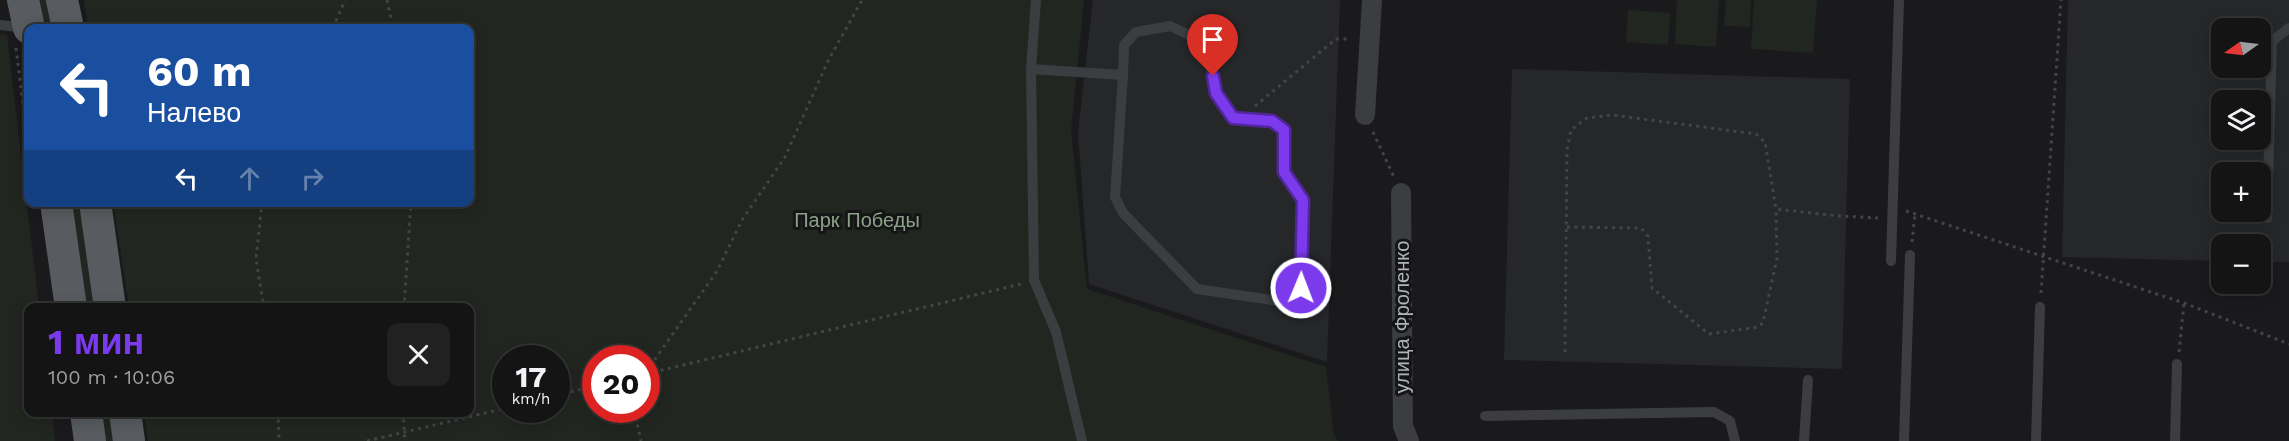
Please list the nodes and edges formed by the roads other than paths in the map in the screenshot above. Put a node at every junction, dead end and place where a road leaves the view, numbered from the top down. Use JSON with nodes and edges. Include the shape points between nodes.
{"nodes":[{"id":1,"x":62,"y":0,"type":"edge"},
{"id":2,"x":1036,"y":0,"type":"edge"},
{"id":3,"x":1372,"y":0,"type":"edge"},
{"id":4,"x":1899,"y":0,"type":"edge"},
{"id":5,"x":23,"y":21,"type":"edge"},
{"id":6,"x":67,"y":24,"type":"edge"},
{"id":7,"x":0,"y":25,"type":"edge"},
{"id":8,"x":2289,"y":28,"type":"edge"},
{"id":9,"x":1031,"y":69,"type":"junction"},
{"id":10,"x":1123,"y":75,"type":"junction"},
{"id":11,"x":1365,"y":116,"type":"road end"},
{"id":12,"x":2269,"y":162,"type":"edge"},
{"id":13,"x":1401,"y":193,"type":"road end"},
{"id":14,"x":57,"y":207,"type":"edge"},
{"id":15,"x":96,"y":207,"type":"edge"},
{"id":16,"x":1910,"y":255,"type":"road end"},
{"id":17,"x":1892,"y":261,"type":"dead end"},
{"id":18,"x":70,"y":303,"type":"edge"},
{"id":19,"x":109,"y":303,"type":"edge"},
{"id":20,"x":2040,"y":307,"type":"road end"},
{"id":21,"x":2177,"y":364,"type":"road end"},
{"id":22,"x":1808,"y":380,"type":"dead end"},
{"id":23,"x":1485,"y":416,"type":"dead end"},
{"id":24,"x":87,"y":417,"type":"edge"},
{"id":25,"x":126,"y":417,"type":"edge"},
{"id":26,"x":90,"y":441,"type":"edge"},
{"id":27,"x":129,"y":441,"type":"edge"},
{"id":28,"x":1082,"y":441,"type":"edge"},
{"id":29,"x":1409,"y":441,"type":"edge"},
{"id":30,"x":1736,"y":441,"type":"edge"},
{"id":31,"x":1804,"y":441,"type":"edge"},
{"id":32,"x":1904,"y":441,"type":"edge"},
{"id":33,"x":2036,"y":441,"type":"edge"},
{"id":34,"x":2175,"y":441,"type":"edge"}],
"edges":[{"from":1,"to":6,"type":"main road"},
{"from":2,"to":9,"type":"lane"},
{"from":3,"to":11,"type":"street"},
{"from":4,"to":17,"type":"lane"},
{"from":5,"to":7,"type":"lane"},
{"from":8,"to":12,"type":"lane","via":[[2272,41]]},
{"from":9,"to":10,"type":"lane"},
{"from":9,"to":28,"type":"lane","via":[[1034,280],[1056,332]]},
{"from":10,"to":10,"type":"lane","via":[[1124,45],[1136,32],[1170,26],[1206,42],[1216,93],[1233,118],[1272,121],[1284,130],[1284,172],[1303,200],[1301,288],[1286,302],[1197,289],[1123,213],[1115,197]]},
{"from":13,"to":29,"type":"street","name":"улица Фроленко","via":[[1403,426]]},
{"from":14,"to":18,"type":"main road"},
{"from":15,"to":19,"type":"main road"},
{"from":16,"to":32,"type":"lane"},
{"from":20,"to":33,"type":"lane"},
{"from":21,"to":34,"type":"lane"},
{"from":22,"to":31,"type":"lane"},
{"from":23,"to":30,"type":"lane","via":[[1714,412],[1730,421]]},
{"from":24,"to":26,"type":"main road"},
{"from":25,"to":27,"type":"main road"}]}
